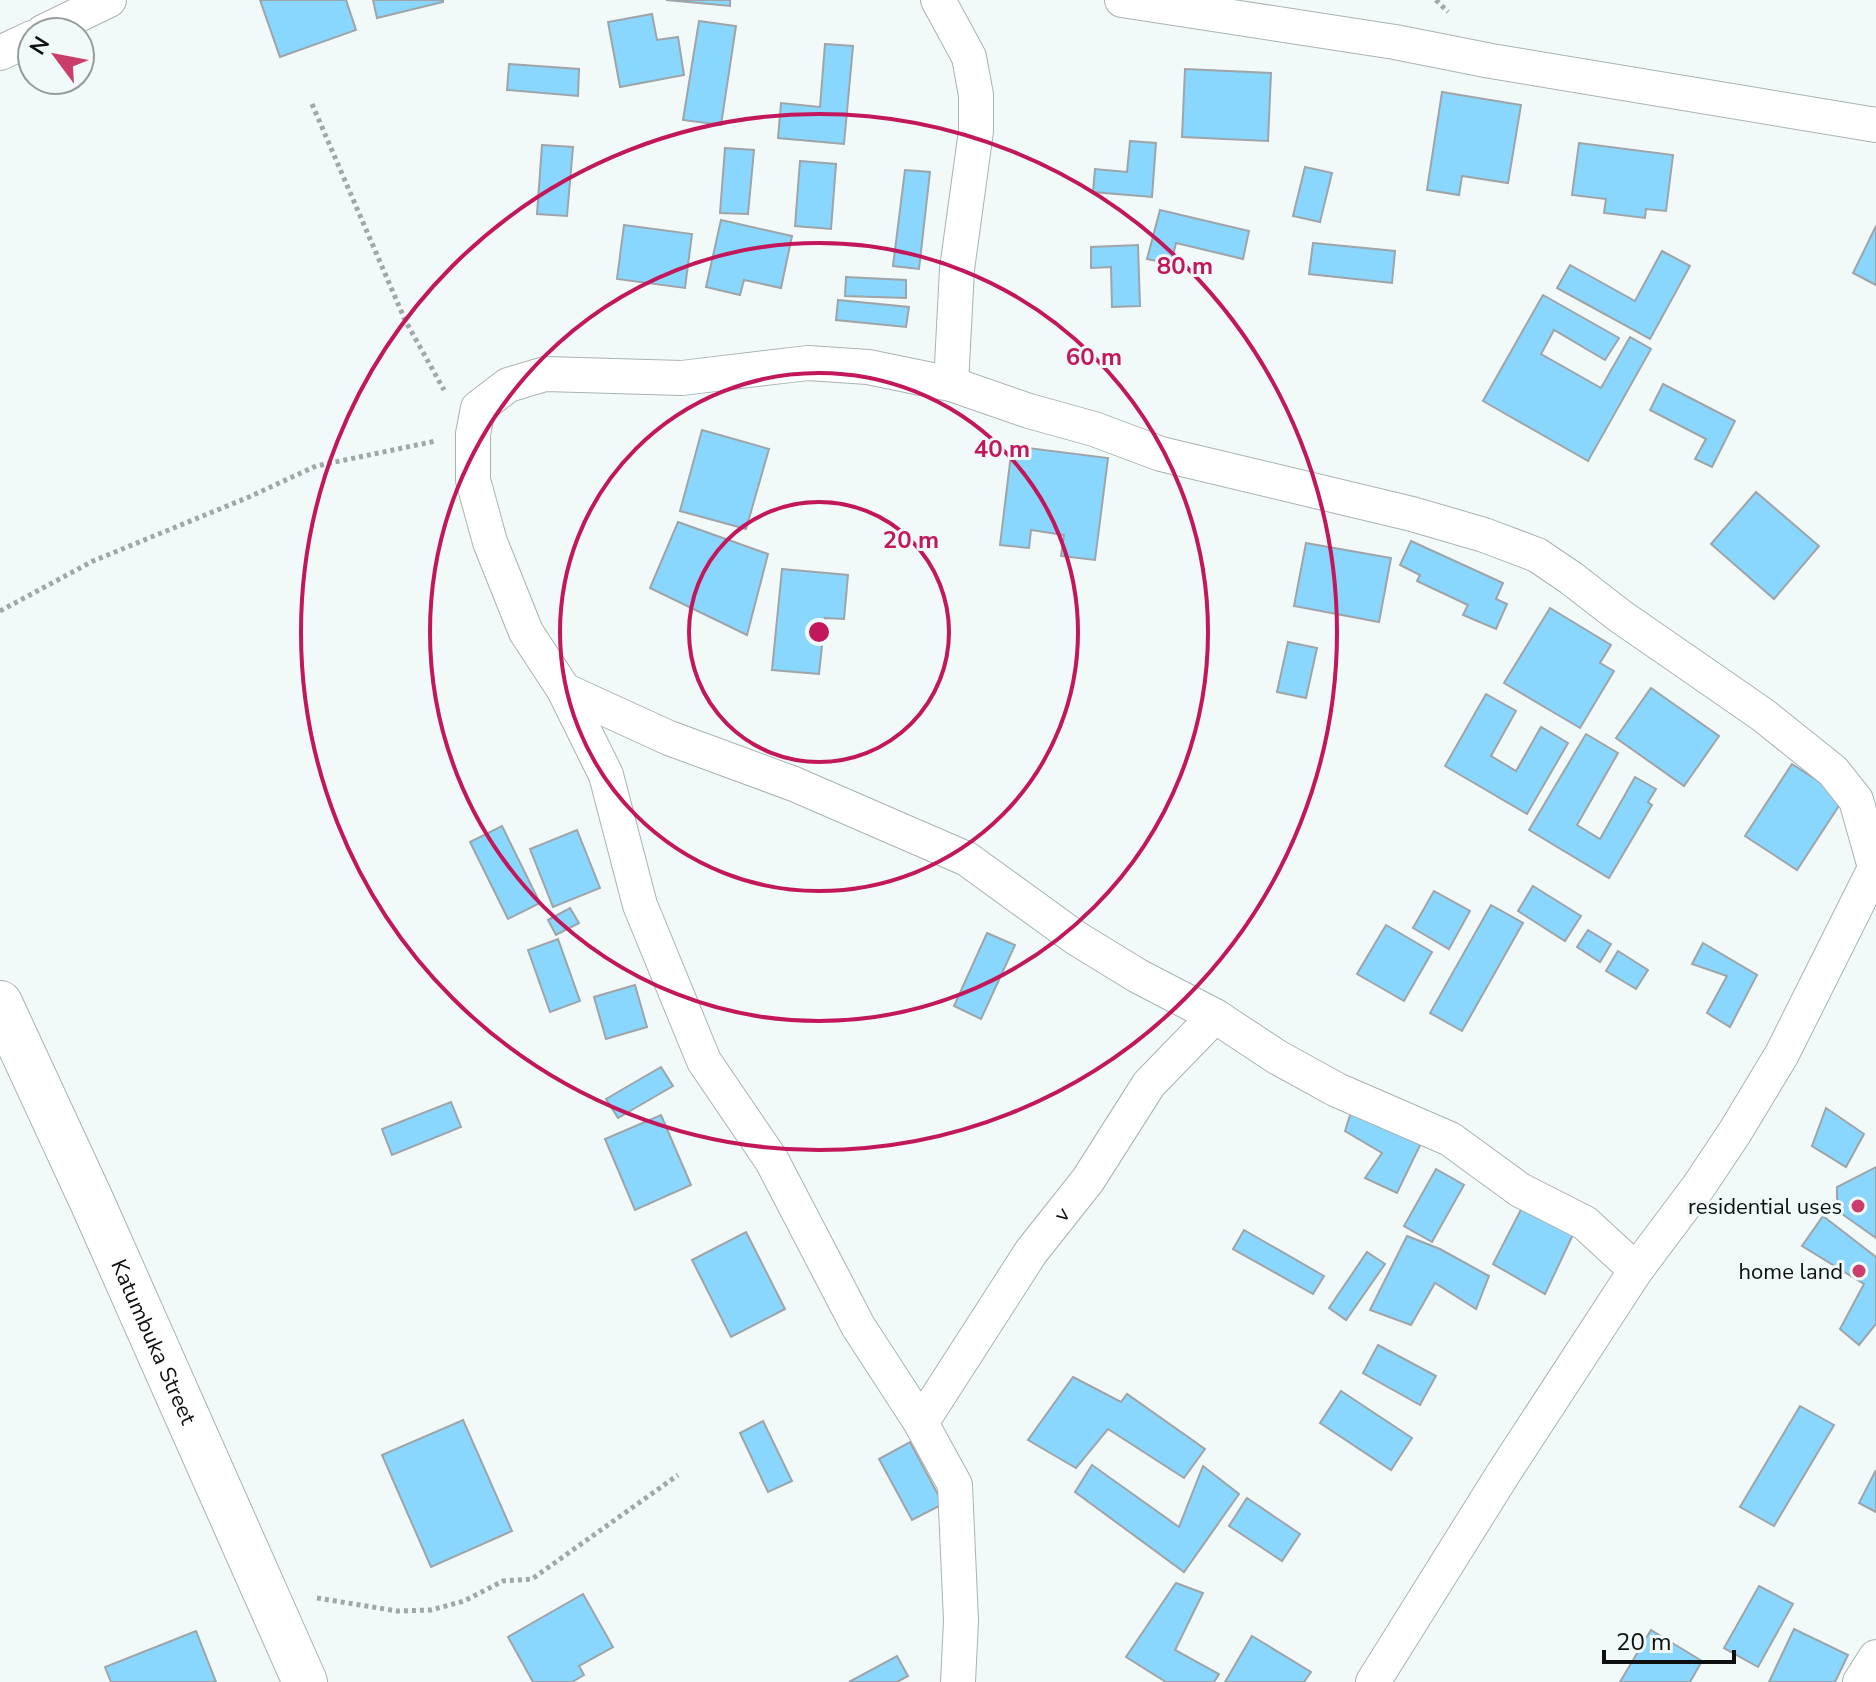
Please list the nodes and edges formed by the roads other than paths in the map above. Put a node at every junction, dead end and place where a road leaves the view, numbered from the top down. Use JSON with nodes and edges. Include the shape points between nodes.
{"nodes":[{"id":1,"x":109,"y":0,"type":"edge"},
{"id":2,"x":938,"y":0,"type":"edge"},
{"id":3,"x":1122,"y":0,"type":"edge"},
{"id":4,"x":76,"y":16,"type":"edge"},
{"id":5,"x":1876,"y":125,"type":"edge"},
{"id":6,"x":951,"y":384,"type":"junction"},
{"id":7,"x":564,"y":690,"type":"junction"},
{"id":8,"x":1876,"y":866,"type":"edge"},
{"id":9,"x":0,"y":1003,"type":"edge"},
{"id":10,"x":1215,"y":1016,"type":"junction"},
{"id":11,"x":1636,"y":1270,"type":"junction"},
{"id":12,"x":921,"y":1423,"type":"junction"},
{"id":13,"x":1876,"y":1657,"type":"edge"},
{"id":14,"x":305,"y":1682,"type":"edge"},
{"id":15,"x":958,"y":1682,"type":"edge"},
{"id":16,"x":1373,"y":1682,"type":"edge"},
{"id":17,"x":1860,"y":1682,"type":"edge"}],
"edges":[{"from":1,"to":4,"type":"street"},
{"from":2,"to":6,"type":"street","via":[[969,57],[976,95]]},
{"from":3,"to":5,"type":"street"},
{"from":6,"to":7,"type":"street","via":[[868,367],[808,363],[682,378],[545,374],[508,385],[478,408],[468,434],[473,480],[490,542],[526,632]]},
{"from":6,"to":8,"type":"street","via":[[1161,454],[1412,514],[1537,555],[1833,771],[1856,800]]},
{"from":7,"to":10,"type":"street","via":[[967,859],[1076,938]]},
{"from":7,"to":12,"type":"street","via":[[606,775],[640,905],[704,1061],[772,1161],[858,1326]]},
{"from":8,"to":11,"type":"street","via":[[1782,1054],[1699,1186]]},
{"from":9,"to":14,"type":"main road","name":"Katumbuka Street"},
{"from":10,"to":11,"type":"street","via":[[1337,1090],[1450,1139],[1520,1190],[1585,1223]]},
{"from":10,"to":12,"type":"street","name":"v","via":[[1149,1084],[1088,1180],[1031,1252]]},
{"from":11,"to":16,"type":"street"},
{"from":12,"to":15,"type":"street","via":[[955,1485]]},
{"from":13,"to":17,"type":"street"}]}
